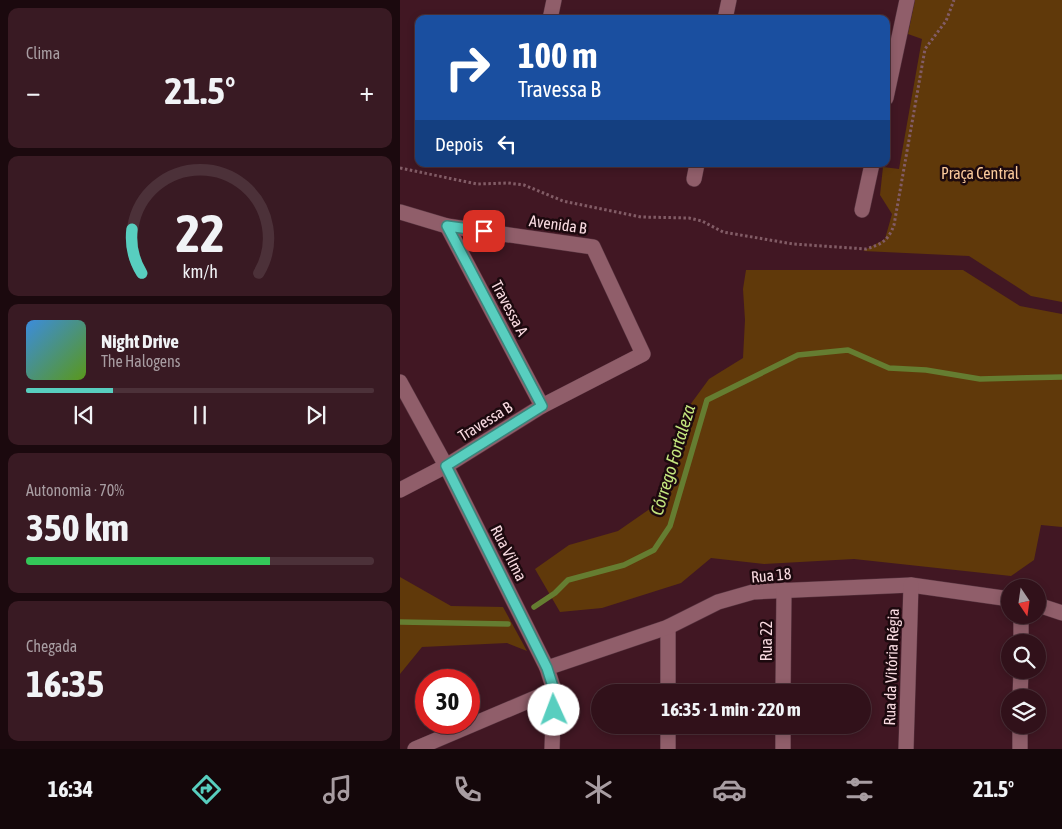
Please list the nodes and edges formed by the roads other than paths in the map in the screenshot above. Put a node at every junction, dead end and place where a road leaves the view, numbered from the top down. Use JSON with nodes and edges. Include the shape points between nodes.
{"nodes":[{"id":1,"x":554,"y":0,"type":"edge"},
{"id":2,"x":729,"y":0,"type":"edge"},
{"id":3,"x":907,"y":0,"type":"edge"},
{"id":4,"x":551,"y":15,"type":"edge"},
{"id":5,"x":726,"y":15,"type":"edge"},
{"id":6,"x":890,"y":79,"type":"edge"},
{"id":7,"x":696,"y":167,"type":"edge"},
{"id":8,"x":871,"y":167,"type":"edge"},
{"id":9,"x":694,"y":179,"type":"dead end"},
{"id":10,"x":862,"y":210,"type":"dead end"},
{"id":11,"x":400,"y":212,"type":"edge"},
{"id":12,"x":447,"y":226,"type":"junction"},
{"id":13,"x":643,"y":354,"type":"joint"},
{"id":14,"x":400,"y":382,"type":"edge"},
{"id":15,"x":542,"y":406,"type":"junction"},
{"id":16,"x":446,"y":466,"type":"junction"},
{"id":17,"x":400,"y":490,"type":"edge"},
{"id":18,"x":911,"y":585,"type":"junction"},
{"id":19,"x":784,"y":590,"type":"junction"},
{"id":20,"x":1001,"y":598,"type":"edge"},
{"id":21,"x":1046,"y":608,"type":"edge"},
{"id":22,"x":1062,"y":613,"type":"edge"},
{"id":23,"x":668,"y":627,"type":"junction"},
{"id":24,"x":547,"y":668,"type":"junction"},
{"id":25,"x":668,"y":684,"type":"edge"},
{"id":26,"x":783,"y":684,"type":"edge"},
{"id":27,"x":554,"y":690,"type":"junction"},
{"id":28,"x":668,"y":734,"type":"edge"},
{"id":29,"x":783,"y":734,"type":"edge"},
{"id":30,"x":1020,"y":734,"type":"edge"},
{"id":31,"x":433,"y":745,"type":"edge"},
{"id":32,"x":415,"y":749,"type":"edge"},
{"id":33,"x":552,"y":749,"type":"edge"},
{"id":34,"x":668,"y":749,"type":"edge"},
{"id":35,"x":783,"y":749,"type":"edge"},
{"id":36,"x":906,"y":749,"type":"edge"},
{"id":37,"x":1020,"y":749,"type":"edge"}],
"edges":[{"from":1,"to":4,"type":"street"},
{"from":2,"to":5,"type":"street"},
{"from":3,"to":6,"type":"street"},
{"from":7,"to":9,"type":"street"},
{"from":8,"to":10,"type":"street"},
{"from":11,"to":12,"type":"street","name":"Avenida B"},
{"from":12,"to":13,"type":"street","name":"Avenida B","via":[[593,247]]},
{"from":12,"to":15,"type":"street","name":"Travessa A"},
{"from":13,"to":15,"type":"street","name":"Travessa B"},
{"from":14,"to":16,"type":"street","name":"Rua Vilma"},
{"from":15,"to":16,"type":"street","name":"Travessa B"},
{"from":16,"to":17,"type":"street","name":"Travessa B"},
{"from":16,"to":24,"type":"street","name":"Rua Vilma"},
{"from":18,"to":19,"type":"street","name":"Rua 18"},
{"from":18,"to":20,"type":"street","name":"Rua 18"},
{"from":18,"to":36,"type":"street","name":"Rua da Vitória Régia"},
{"from":19,"to":23,"type":"street","name":"Rua 18","via":[[753,592],[718,602]]},
{"from":19,"to":26,"type":"street","name":"Rua 22"},
{"from":21,"to":22,"type":"street"},
{"from":23,"to":24,"type":"street","name":"Rua 18"},
{"from":23,"to":25,"type":"street"},
{"from":24,"to":27,"type":"street","name":"Rua Vilma"},
{"from":27,"to":31,"type":"street"},
{"from":27,"to":33,"type":"street","name":"Rua Vilma"},
{"from":28,"to":34,"type":"street"},
{"from":29,"to":35,"type":"street"},
{"from":30,"to":37,"type":"street"},
{"from":31,"to":32,"type":"street"}]}
